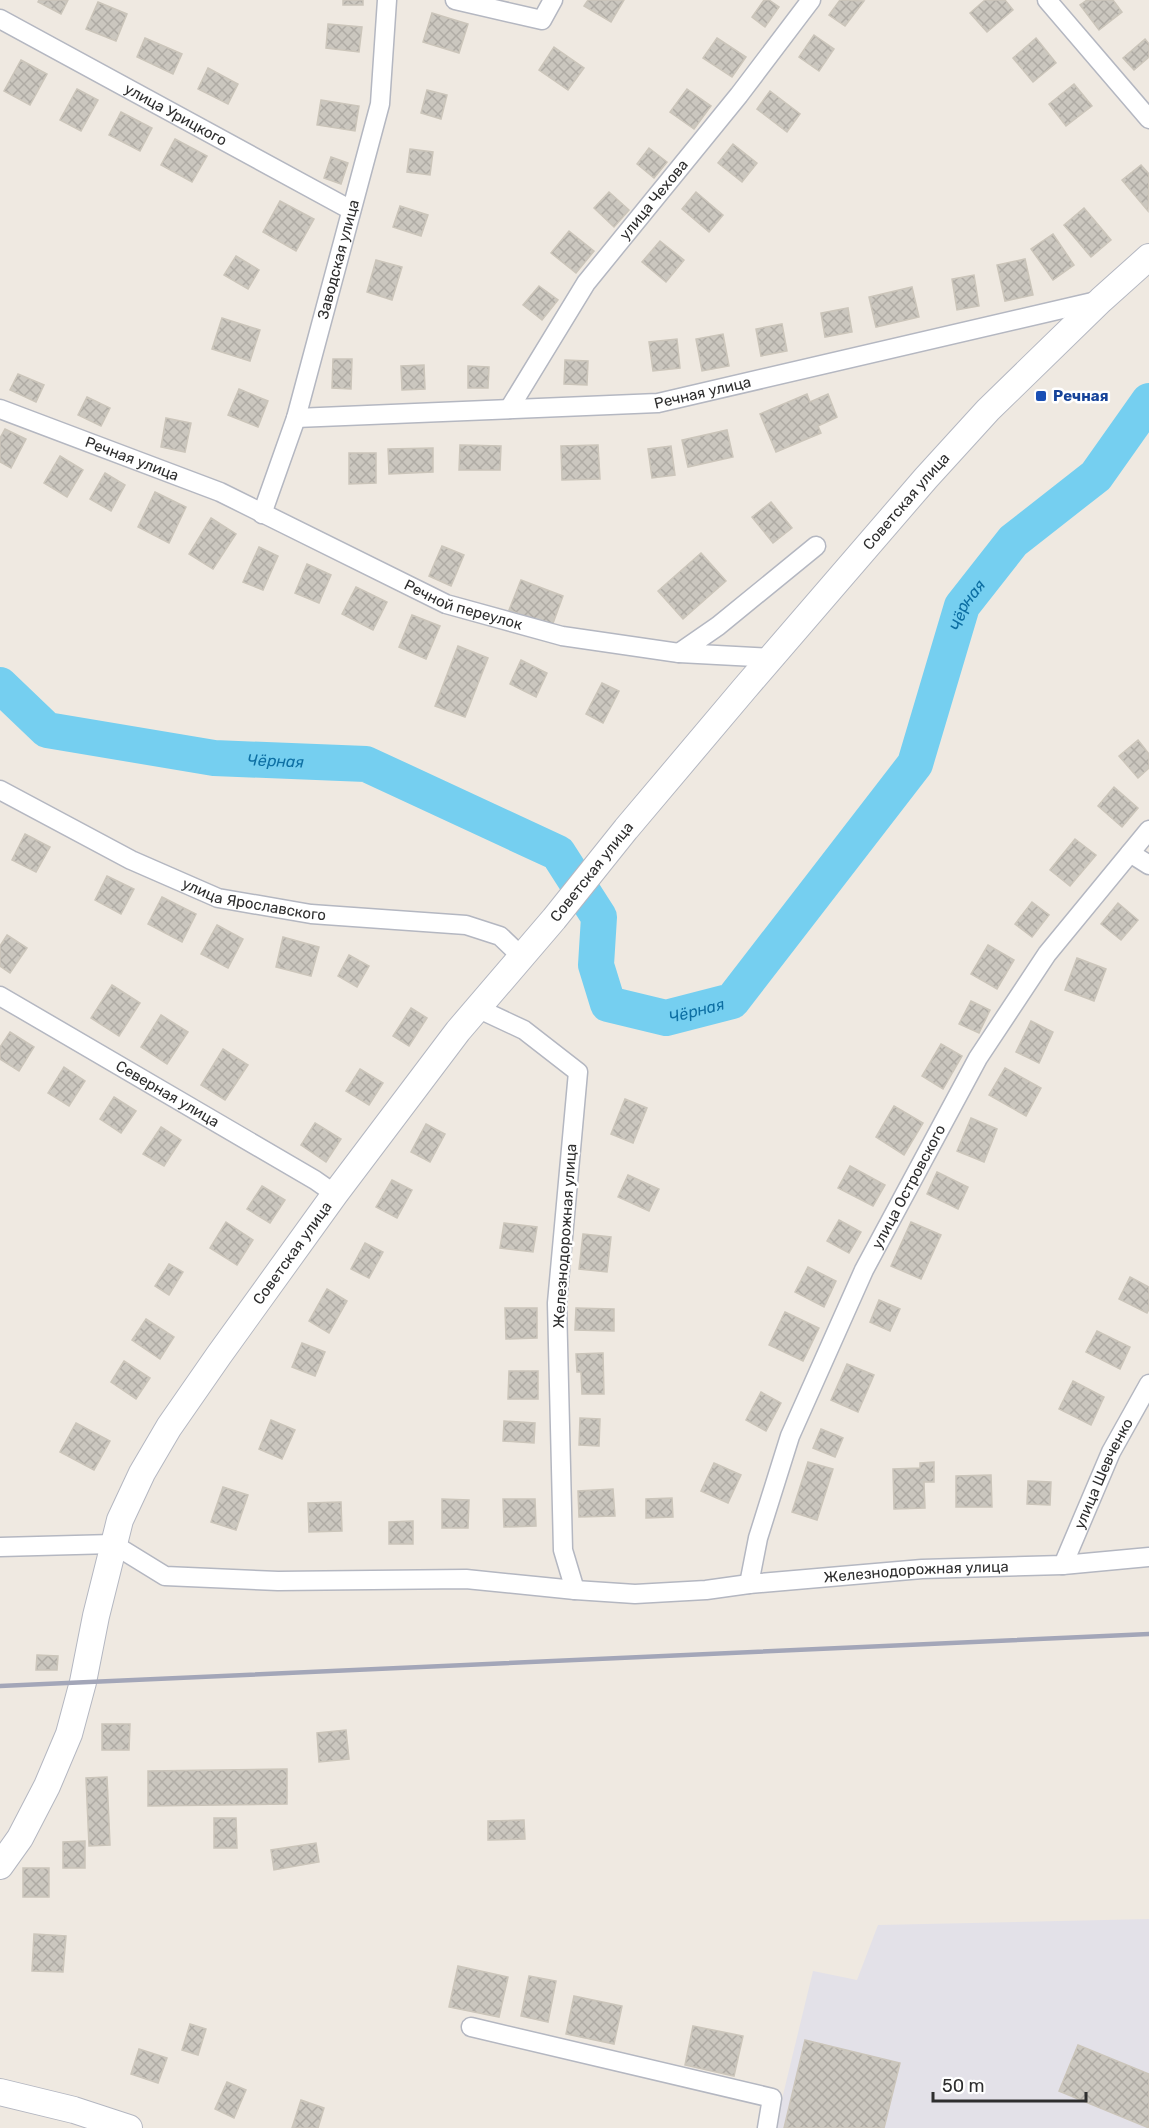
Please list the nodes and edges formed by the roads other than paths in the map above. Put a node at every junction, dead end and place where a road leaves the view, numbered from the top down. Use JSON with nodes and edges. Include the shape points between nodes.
{"nodes":[{"id":1,"x":387,"y":0,"type":"edge"},
{"id":2,"x":455,"y":0,"type":"edge"},
{"id":3,"x":553,"y":0,"type":"edge"},
{"id":4,"x":812,"y":0,"type":"edge"},
{"id":5,"x":1047,"y":0,"type":"edge"},
{"id":6,"x":0,"y":19,"type":"edge"},
{"id":7,"x":1149,"y":119,"type":"edge"},
{"id":8,"x":351,"y":210,"type":"junction"},
{"id":9,"x":1149,"y":257,"type":"edge"},
{"id":10,"x":1101,"y":300,"type":"junction"},
{"id":11,"x":0,"y":409,"type":"edge"},
{"id":12,"x":509,"y":409,"type":"junction"},
{"id":13,"x":296,"y":418,"type":"junction"},
{"id":14,"x":262,"y":514,"type":"junction"},
{"id":15,"x":816,"y":546,"type":"dead end"},
{"id":16,"x":679,"y":653,"type":"junction"},
{"id":17,"x":772,"y":658,"type":"junction"},
{"id":18,"x":0,"y":790,"type":"edge"},
{"id":19,"x":1149,"y":830,"type":"edge"},
{"id":20,"x":1130,"y":853,"type":"junction"},
{"id":21,"x":1149,"y":865,"type":"edge"},
{"id":22,"x":522,"y":957,"type":"junction"},
{"id":23,"x":0,"y":996,"type":"edge"},
{"id":24,"x":477,"y":1008,"type":"junction"},
{"id":25,"x":334,"y":1194,"type":"junction"},
{"id":26,"x":1149,"y":1384,"type":"edge"},
{"id":27,"x":113,"y":1544,"type":"junction"},
{"id":28,"x":0,"y":1547,"type":"edge"},
{"id":29,"x":1149,"y":1557,"type":"edge"},
{"id":30,"x":1063,"y":1566,"type":"junction"},
{"id":31,"x":749,"y":1584,"type":"junction"},
{"id":32,"x":575,"y":1590,"type":"junction"},
{"id":33,"x":0,"y":1866,"type":"edge"},
{"id":34,"x":471,"y":2027,"type":"dead end"},
{"id":35,"x":0,"y":2092,"type":"edge"},
{"id":36,"x":129,"y":2128,"type":"edge"},
{"id":37,"x":767,"y":2128,"type":"edge"}],
"edges":[{"from":1,"to":8,"type":"street","name":"Заводская улица","via":[[380,104]]},
{"from":2,"to":3,"type":"street","via":[[542,20]]},
{"from":4,"to":12,"type":"street","name":"улица Чехова","via":[[586,283]]},
{"from":5,"to":7,"type":"street"},
{"from":6,"to":8,"type":"street","name":"улица Урицкого"},
{"from":8,"to":13,"type":"street","name":"Заводская улица"},
{"from":9,"to":10,"type":"main road","name":"Советская улица"},
{"from":10,"to":12,"type":"street","name":"Речная улица","via":[[658,403]]},
{"from":10,"to":17,"type":"main road","name":"Советская улица","via":[[980,419]]},
{"from":11,"to":14,"type":"street","name":"Речная улица","via":[[220,492]]},
{"from":12,"to":13,"type":"street","name":"Речная улица"},
{"from":13,"to":14,"type":"street","name":"Заводская улица"},
{"from":14,"to":16,"type":"street","name":"Речной переулок","via":[[446,604],[562,636]]},
{"from":15,"to":16,"type":"street"},
{"from":16,"to":17,"type":"street","name":"Речной переулок"},
{"from":17,"to":22,"type":"main road","name":"Советская улица"},
{"from":18,"to":22,"type":"street","name":"улица Ярославского","via":[[131,860],[218,898],[311,914],[466,925],[500,936]]},
{"from":19,"to":20,"type":"street","name":"улица Островского"},
{"from":20,"to":21,"type":"street"},
{"from":20,"to":31,"type":"street","name":"улица Островского","via":[[1047,954],[978,1059],[864,1270],[790,1436],[758,1538]]},
{"from":22,"to":24,"type":"main road","name":"Советская улица"},
{"from":23,"to":25,"type":"street","name":"Северная улица"},
{"from":24,"to":25,"type":"main road","name":"Советская улица"},
{"from":24,"to":32,"type":"street","name":"Железнодорожная улица","via":[[524,1030],[578,1072],[557,1303],[563,1550]]},
{"from":25,"to":27,"type":"main road","name":"Советская улица","via":[[169,1427],[142,1473]]},
{"from":26,"to":30,"type":"street","name":"улица Шевченко","via":[[1111,1452]]},
{"from":27,"to":28,"type":"street"},
{"from":27,"to":32,"type":"street","name":"Железнодорожная улица","via":[[165,1576],[278,1581],[466,1579]]},
{"from":27,"to":33,"type":"main road","name":"Советская улица","via":[[69,1734],[20,1838]]},
{"from":29,"to":30,"type":"street","name":"Железнодорожная улица"},
{"from":30,"to":31,"type":"street","name":"Железнодорожная улица","via":[[922,1569]]},
{"from":31,"to":32,"type":"street","name":"Железнодорожная улица","via":[[635,1594]]},
{"from":34,"to":37,"type":"street","via":[[772,2098]]},
{"from":35,"to":36,"type":"main road"}]}
